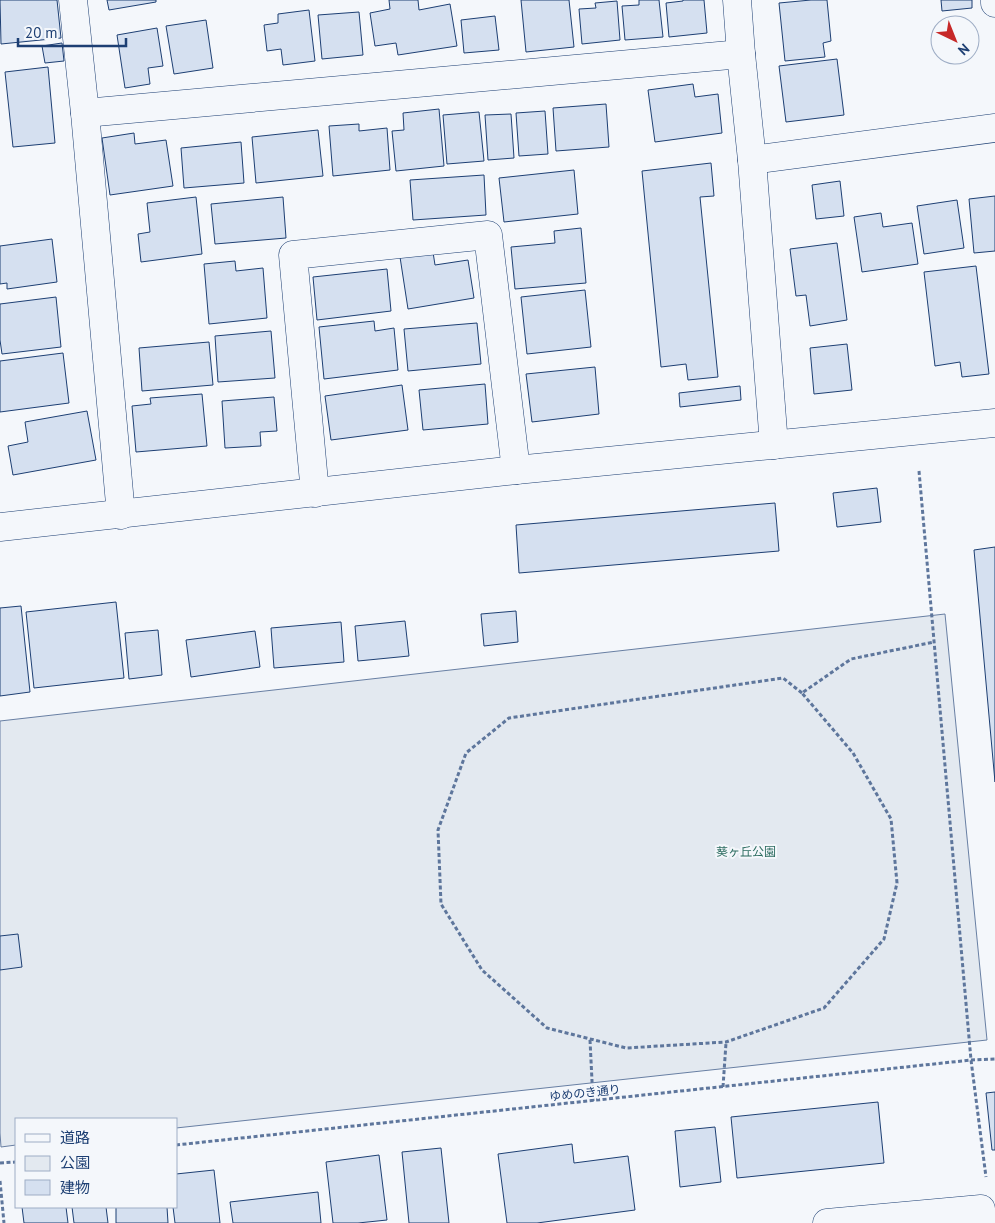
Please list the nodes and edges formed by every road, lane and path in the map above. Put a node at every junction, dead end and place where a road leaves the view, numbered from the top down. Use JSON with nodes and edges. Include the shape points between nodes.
{"nodes":[{"id":1,"x":74,"y":0,"type":"edge"},
{"id":2,"x":737,"y":0,"type":"edge"},
{"id":3,"x":741,"y":54,"type":"junction"},
{"id":4,"x":85,"y":113,"type":"junction"},
{"id":5,"x":995,"y":128,"type":"edge"},
{"id":6,"x":752,"y":160,"type":"junction"},
{"id":7,"x":995,"y":423,"type":"edge"},
{"id":8,"x":774,"y":444,"type":"junction"},
{"id":9,"x":516,"y":470,"type":"junction"},
{"id":10,"x":920,"y":471,"type":"dead end"},
{"id":11,"x":315,"y":493,"type":"junction"},
{"id":12,"x":121,"y":514,"type":"junction"},
{"id":13,"x":0,"y":528,"type":"edge"},
{"id":14,"x":934,"y":642,"type":"junction"},
{"id":15,"x":802,"y":693,"type":"junction"},
{"id":16,"x":590,"y":1040,"type":"junction"},
{"id":17,"x":726,"y":1042,"type":"junction"},
{"id":18,"x":995,"y":1059,"type":"edge"},
{"id":19,"x":971,"y":1060,"type":"junction"},
{"id":20,"x":723,"y":1087,"type":"junction"},
{"id":21,"x":593,"y":1101,"type":"junction"},
{"id":22,"x":178,"y":1145,"type":"edge"},
{"id":23,"x":15,"y":1162,"type":"edge"},
{"id":24,"x":0,"y":1163,"type":"edge"},
{"id":25,"x":0,"y":1181,"type":"edge"},
{"id":26,"x":981,"y":1216,"type":"edge"},
{"id":27,"x":4,"y":1223,"type":"edge"},
{"id":28,"x":827,"y":1223,"type":"edge"}],
"edges":[{"from":1,"to":4,"type":"street"},
{"from":2,"to":3,"type":"street"},
{"from":3,"to":4,"type":"street"},
{"from":3,"to":6,"type":"street"},
{"from":4,"to":12,"type":"street"},
{"from":5,"to":6,"type":"street"},
{"from":6,"to":8,"type":"street"},
{"from":7,"to":8,"type":"street"},
{"from":8,"to":9,"type":"street"},
{"from":9,"to":11,"type":"street"},
{"from":9,"to":11,"type":"street","via":[[488,236],[293,255]]},
{"from":10,"to":14,"type":"path"},
{"from":11,"to":12,"type":"street"},
{"from":12,"to":13,"type":"street"},
{"from":14,"to":15,"type":"path","via":[[851,659]]},
{"from":14,"to":19,"type":"path"},
{"from":15,"to":16,"type":"path","via":[[783,678],[509,718],[466,753],[438,830],[441,904],[489,977],[547,1028]]},
{"from":15,"to":17,"type":"path","via":[[853,753],[892,819],[897,883],[884,940],[824,1008]]},
{"from":16,"to":17,"type":"path","via":[[626,1048]]},
{"from":16,"to":21,"type":"path"},
{"from":17,"to":20,"type":"path"},
{"from":18,"to":19,"type":"path","name":"ゆめのき通り"},
{"from":19,"to":20,"type":"path","name":"ゆめのき通り"},
{"from":19,"to":26,"type":"path","via":[[987,1185]]},
{"from":20,"to":21,"type":"path","name":"ゆめのき通り"},
{"from":21,"to":22,"type":"path","name":"ゆめのき通り"},
{"from":23,"to":24,"type":"path"},
{"from":25,"to":27,"type":"path"},
{"from":26,"to":28,"type":"street"}]}
